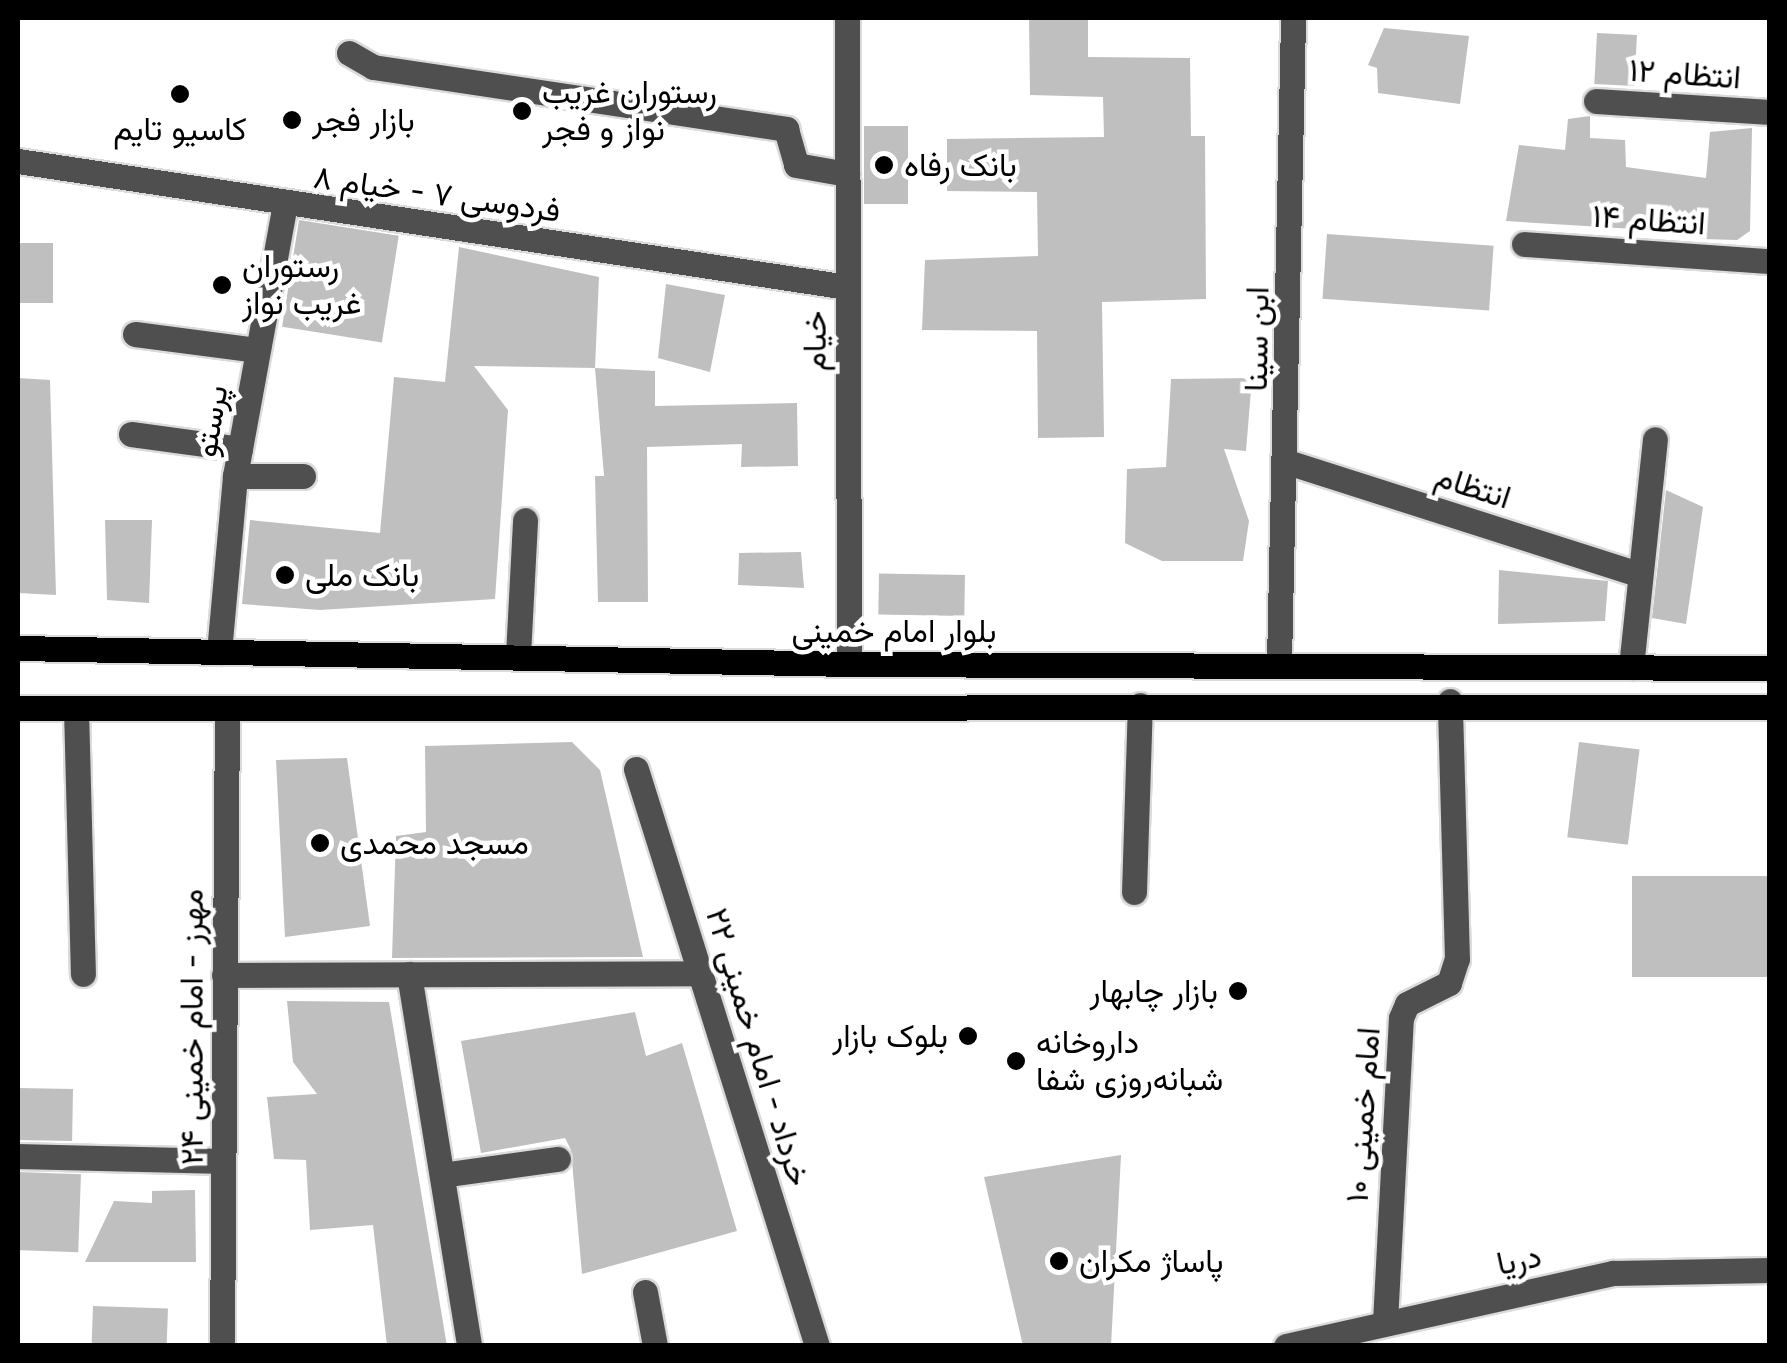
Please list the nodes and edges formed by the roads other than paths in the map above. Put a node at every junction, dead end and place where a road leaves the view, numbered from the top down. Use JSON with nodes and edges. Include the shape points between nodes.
{"nodes":[{"id":1,"x":848,"y":18,"type":"edge"},
{"id":2,"x":1293,"y":18,"type":"edge"},
{"id":3,"x":349,"y":53,"type":"dead end"},
{"id":4,"x":1596,"y":101,"type":"dead end"},
{"id":5,"x":1770,"y":112,"type":"edge"},
{"id":6,"x":18,"y":161,"type":"edge"},
{"id":7,"x":848,"y":174,"type":"junction"},
{"id":8,"x":285,"y":204,"type":"junction"},
{"id":9,"x":1524,"y":244,"type":"dead end"},
{"id":10,"x":1770,"y":261,"type":"edge"},
{"id":11,"x":848,"y":287,"type":"junction"},
{"id":12,"x":136,"y":334,"type":"dead end"},
{"id":13,"x":256,"y":350,"type":"junction"},
{"id":14,"x":132,"y":434,"type":"dead end"},
{"id":15,"x":1655,"y":440,"type":"dead end"},
{"id":16,"x":240,"y":449,"type":"junction"},
{"id":17,"x":1287,"y":462,"type":"junction"},
{"id":18,"x":234,"y":476,"type":"junction"},
{"id":19,"x":303,"y":476,"type":"dead end"},
{"id":20,"x":525,"y":520,"type":"dead end"},
{"id":21,"x":1639,"y":574,"type":"junction"},
{"id":22,"x":18,"y":648,"type":"edge"},
{"id":23,"x":219,"y":652,"type":"junction"},
{"id":24,"x":518,"y":655,"type":"junction"},
{"id":25,"x":1279,"y":662,"type":"junction"},
{"id":26,"x":849,"y":664,"type":"junction"},
{"id":27,"x":1589,"y":664,"type":"junction"},
{"id":28,"x":1631,"y":666,"type":"junction"},
{"id":29,"x":1770,"y":668,"type":"edge"},
{"id":30,"x":1450,"y":701,"type":"junction"},
{"id":31,"x":1140,"y":705,"type":"junction"},
{"id":32,"x":1589,"y":705,"type":"junction"},
{"id":33,"x":1770,"y":707,"type":"edge"},
{"id":34,"x":18,"y":708,"type":"edge"},
{"id":35,"x":76,"y":709,"type":"junction"},
{"id":36,"x":226,"y":709,"type":"junction"},
{"id":37,"x":636,"y":769,"type":"dead end"},
{"id":38,"x":1134,"y":892,"type":"dead end"},
{"id":39,"x":701,"y":973,"type":"junction"},
{"id":40,"x":83,"y":974,"type":"dead end"},
{"id":41,"x":409,"y":974,"type":"junction"},
{"id":42,"x":224,"y":975,"type":"junction"},
{"id":43,"x":18,"y":1156,"type":"edge"},
{"id":44,"x":558,"y":1159,"type":"dead end"},
{"id":45,"x":223,"y":1161,"type":"junction"},
{"id":46,"x":442,"y":1175,"type":"junction"},
{"id":47,"x":1770,"y":1270,"type":"edge"},
{"id":48,"x":645,"y":1292,"type":"dead end"},
{"id":49,"x":1384,"y":1322,"type":"junction"},
{"id":50,"x":222,"y":1346,"type":"edge"},
{"id":51,"x":469,"y":1346,"type":"edge"},
{"id":52,"x":655,"y":1346,"type":"edge"},
{"id":53,"x":816,"y":1346,"type":"edge"},
{"id":54,"x":1286,"y":1346,"type":"edge"}],
"edges":[{"from":1,"to":7,"type":"street","name":"خیام"},
{"from":2,"to":17,"type":"street","name":"ابن سینا"},
{"from":3,"to":7,"type":"street","via":[[390,70],[786,128],[796,164]]},
{"from":4,"to":5,"type":"street","name":"انتظام ۱۲"},
{"from":6,"to":8,"type":"street","name":"فردوسی ۷ - خیام ۸"},
{"from":7,"to":11,"type":"street","name":"خیام"},
{"from":8,"to":11,"type":"street","name":"فردوسی ۷ - خیام ۸"},
{"from":8,"to":13,"type":"street","name":"پرستو"},
{"from":9,"to":10,"type":"street","name":"انتظام ۱۴"},
{"from":11,"to":26,"type":"street","name":"خیام"},
{"from":12,"to":13,"type":"street"},
{"from":13,"to":16,"type":"street","name":"پرستو"},
{"from":14,"to":16,"type":"street"},
{"from":15,"to":21,"type":"street"},
{"from":16,"to":18,"type":"street","name":"پرستو"},
{"from":17,"to":21,"type":"street","name":"انتظام"},
{"from":17,"to":25,"type":"street","name":"ابن سینا"},
{"from":18,"to":19,"type":"street"},
{"from":18,"to":23,"type":"street","name":"پرستو"},
{"from":20,"to":24,"type":"street"},
{"from":21,"to":28,"type":"street"},
{"from":22,"to":23,"type":"main road","name":"بلوار امام خمینی"},
{"from":23,"to":24,"type":"main road","name":"بلوار امام خمینی"},
{"from":24,"to":26,"type":"main road","name":"بلوار امام خمینی"},
{"from":25,"to":26,"type":"main road","name":"بلوار امام خمینی"},
{"from":25,"to":27,"type":"main road","name":"بلوار امام خمینی"},
{"from":27,"to":28,"type":"main road","name":"بلوار امام خمینی"},
{"from":27,"to":32,"type":"main road"},
{"from":28,"to":29,"type":"main road","name":"بلوار امام خمینی"},
{"from":30,"to":31,"type":"main road"},
{"from":30,"to":32,"type":"main road"},
{"from":30,"to":49,"type":"street","name":"امام خمینی ۱۰","via":[[1458,959],[1449,983],[1407,1004],[1401,1018]]},
{"from":31,"to":36,"type":"main road"},
{"from":31,"to":38,"type":"street"},
{"from":32,"to":33,"type":"main road"},
{"from":34,"to":35,"type":"main road"},
{"from":35,"to":36,"type":"main road"},
{"from":35,"to":40,"type":"street"},
{"from":36,"to":42,"type":"street","name":"مهرز - امام خمینی ۲۴"},
{"from":37,"to":39,"type":"street","name":"خرداد - امام خمینی ۲۲"},
{"from":39,"to":41,"type":"street"},
{"from":39,"to":53,"type":"street","name":"خرداد - امام خمینی ۲۲"},
{"from":41,"to":42,"type":"street"},
{"from":41,"to":46,"type":"street"},
{"from":42,"to":45,"type":"street","name":"مهرز - امام خمینی ۲۴"},
{"from":43,"to":45,"type":"street"},
{"from":44,"to":46,"type":"street"},
{"from":45,"to":50,"type":"street","name":"مهرز - امام خمینی ۲۴"},
{"from":46,"to":51,"type":"street"},
{"from":47,"to":49,"type":"street","name":"دریا","via":[[1613,1273]]},
{"from":48,"to":52,"type":"street"},
{"from":49,"to":54,"type":"street","name":"دریا"}]}
